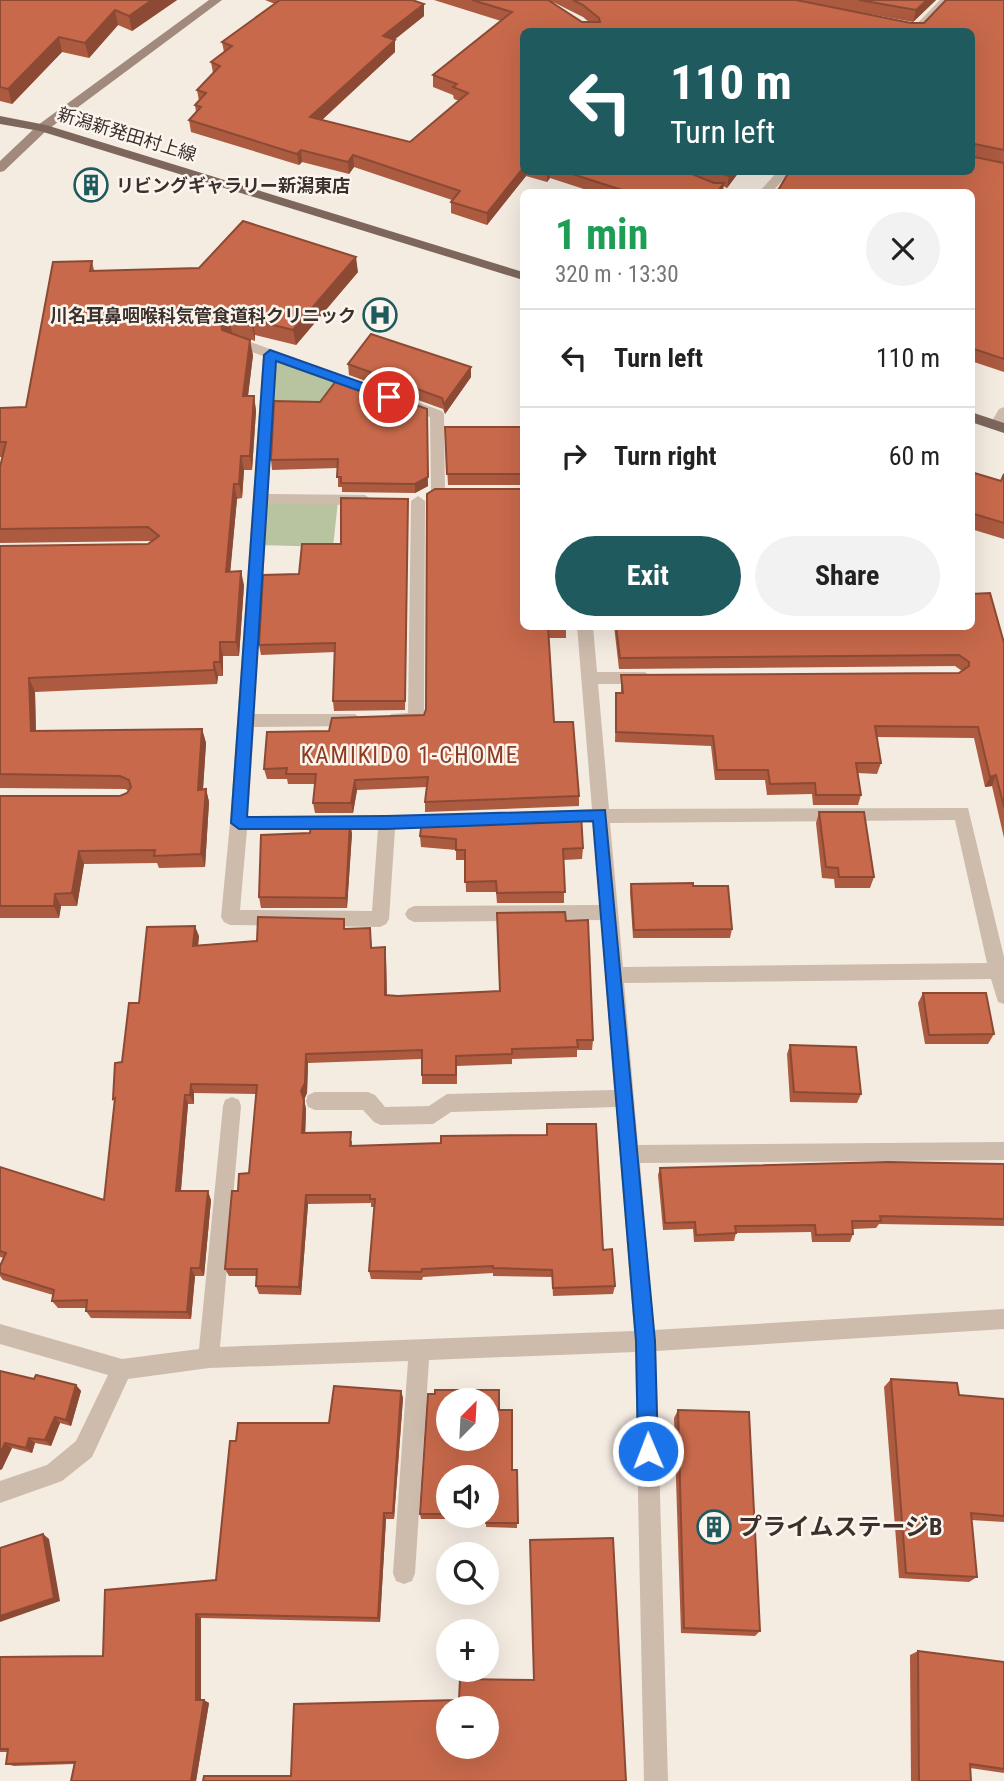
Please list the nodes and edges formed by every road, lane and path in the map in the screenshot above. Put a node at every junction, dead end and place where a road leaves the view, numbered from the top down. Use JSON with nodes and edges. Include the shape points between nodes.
{"nodes":[{"id":1,"x":216,"y":0,"type":"edge"},
{"id":2,"x":946,"y":0,"type":"edge"},
{"id":3,"x":913,"y":28,"type":"edge"},
{"id":4,"x":0,"y":120,"type":"edge"},
{"id":5,"x":42,"y":128,"type":"junction"},
{"id":6,"x":0,"y":168,"type":"edge"},
{"id":7,"x":679,"y":175,"type":"edge"},
{"id":8,"x":781,"y":175,"type":"edge"},
{"id":9,"x":716,"y":189,"type":"edge"},
{"id":10,"x":768,"y":189,"type":"edge"},
{"id":11,"x":520,"y":275,"type":"edge"},
{"id":12,"x":231,"y":340,"type":"edge"},
{"id":13,"x":270,"y":355,"type":"junction"},
{"id":14,"x":1004,"y":412,"type":"edge"},
{"id":15,"x":975,"y":418,"type":"edge"},
{"id":16,"x":1000,"y":427,"type":"edge"},
{"id":17,"x":260,"y":499,"type":"junction"},
{"id":18,"x":379,"y":500,"type":"edge"},
{"id":19,"x":585,"y":630,"type":"edge"},
{"id":20,"x":589,"y":678,"type":"junction"},
{"id":21,"x":657,"y":678,"type":"edge"},
{"id":22,"x":246,"y":720,"type":"junction"},
{"id":23,"x":600,"y":815,"type":"junction"},
{"id":24,"x":547,"y":817,"type":"edge"},
{"id":25,"x":467,"y":820,"type":"edge"},
{"id":26,"x":239,"y":823,"type":"junction"},
{"id":27,"x":387,"y":823,"type":"junction"},
{"id":28,"x":608,"y":912,"type":"junction"},
{"id":29,"x":414,"y":914,"type":"dead end"},
{"id":30,"x":998,"y":971,"type":"junction"},
{"id":31,"x":614,"y":975,"type":"junction"},
{"id":32,"x":1004,"y":996,"type":"edge"},
{"id":33,"x":624,"y":1098,"type":"junction"},
{"id":34,"x":315,"y":1101,"type":"dead end"},
{"id":35,"x":232,"y":1106,"type":"edge"},
{"id":36,"x":1004,"y":1151,"type":"edge"},
{"id":37,"x":629,"y":1154,"type":"junction"},
{"id":38,"x":1004,"y":1319,"type":"edge"},
{"id":39,"x":0,"y":1334,"type":"edge"},
{"id":40,"x":645,"y":1341,"type":"junction"},
{"id":41,"x":419,"y":1349,"type":"junction"},
{"id":42,"x":209,"y":1359,"type":"junction"},
{"id":43,"x":122,"y":1369,"type":"junction"},
{"id":44,"x":0,"y":1492,"type":"edge"},
{"id":45,"x":404,"y":1573,"type":"dead end"},
{"id":46,"x":656,"y":1781,"type":"edge"}],
"edges":[{"from":1,"to":5,"type":"street"},
{"from":2,"to":3,"type":"street"},
{"from":4,"to":5,"type":"main road","name":"新潟新発田村上線"},
{"from":5,"to":6,"type":"street"},
{"from":5,"to":11,"type":"main road","name":"新潟新発田村上線"},
{"from":7,"to":9,"type":"street"},
{"from":8,"to":10,"type":"street"},
{"from":12,"to":13,"type":"street"},
{"from":13,"to":17,"type":"street"},
{"from":13,"to":22,"type":"street","via":[[437,414],[444,493],[412,501],[416,719]]},
{"from":14,"to":16,"type":"street"},
{"from":15,"to":16,"type":"main road"},
{"from":17,"to":18,"type":"street"},
{"from":17,"to":22,"type":"street"},
{"from":19,"to":20,"type":"street"},
{"from":20,"to":21,"type":"street"},
{"from":20,"to":23,"type":"street"},
{"from":22,"to":26,"type":"street"},
{"from":23,"to":24,"type":"street"},
{"from":23,"to":28,"type":"street"},
{"from":23,"to":30,"type":"street","via":[[962,813]]},
{"from":25,"to":27,"type":"street"},
{"from":26,"to":27,"type":"street"},
{"from":26,"to":27,"type":"street","via":[[230,917],[380,919]]},
{"from":28,"to":29,"type":"street"},
{"from":28,"to":31,"type":"street"},
{"from":30,"to":31,"type":"street"},
{"from":30,"to":32,"type":"street"},
{"from":31,"to":33,"type":"street"},
{"from":33,"to":34,"type":"street","via":[[447,1103],[433,1115],[381,1116],[368,1101]]},
{"from":33,"to":37,"type":"street"},
{"from":35,"to":42,"type":"street"},
{"from":36,"to":37,"type":"street"},
{"from":37,"to":40,"type":"street"},
{"from":38,"to":40,"type":"street"},
{"from":39,"to":43,"type":"street"},
{"from":40,"to":41,"type":"street"},
{"from":40,"to":46,"type":"street"},
{"from":41,"to":42,"type":"street"},
{"from":41,"to":45,"type":"street"},
{"from":42,"to":43,"type":"street"},
{"from":43,"to":44,"type":"street","via":[[84,1449],[54,1473]]}]}
